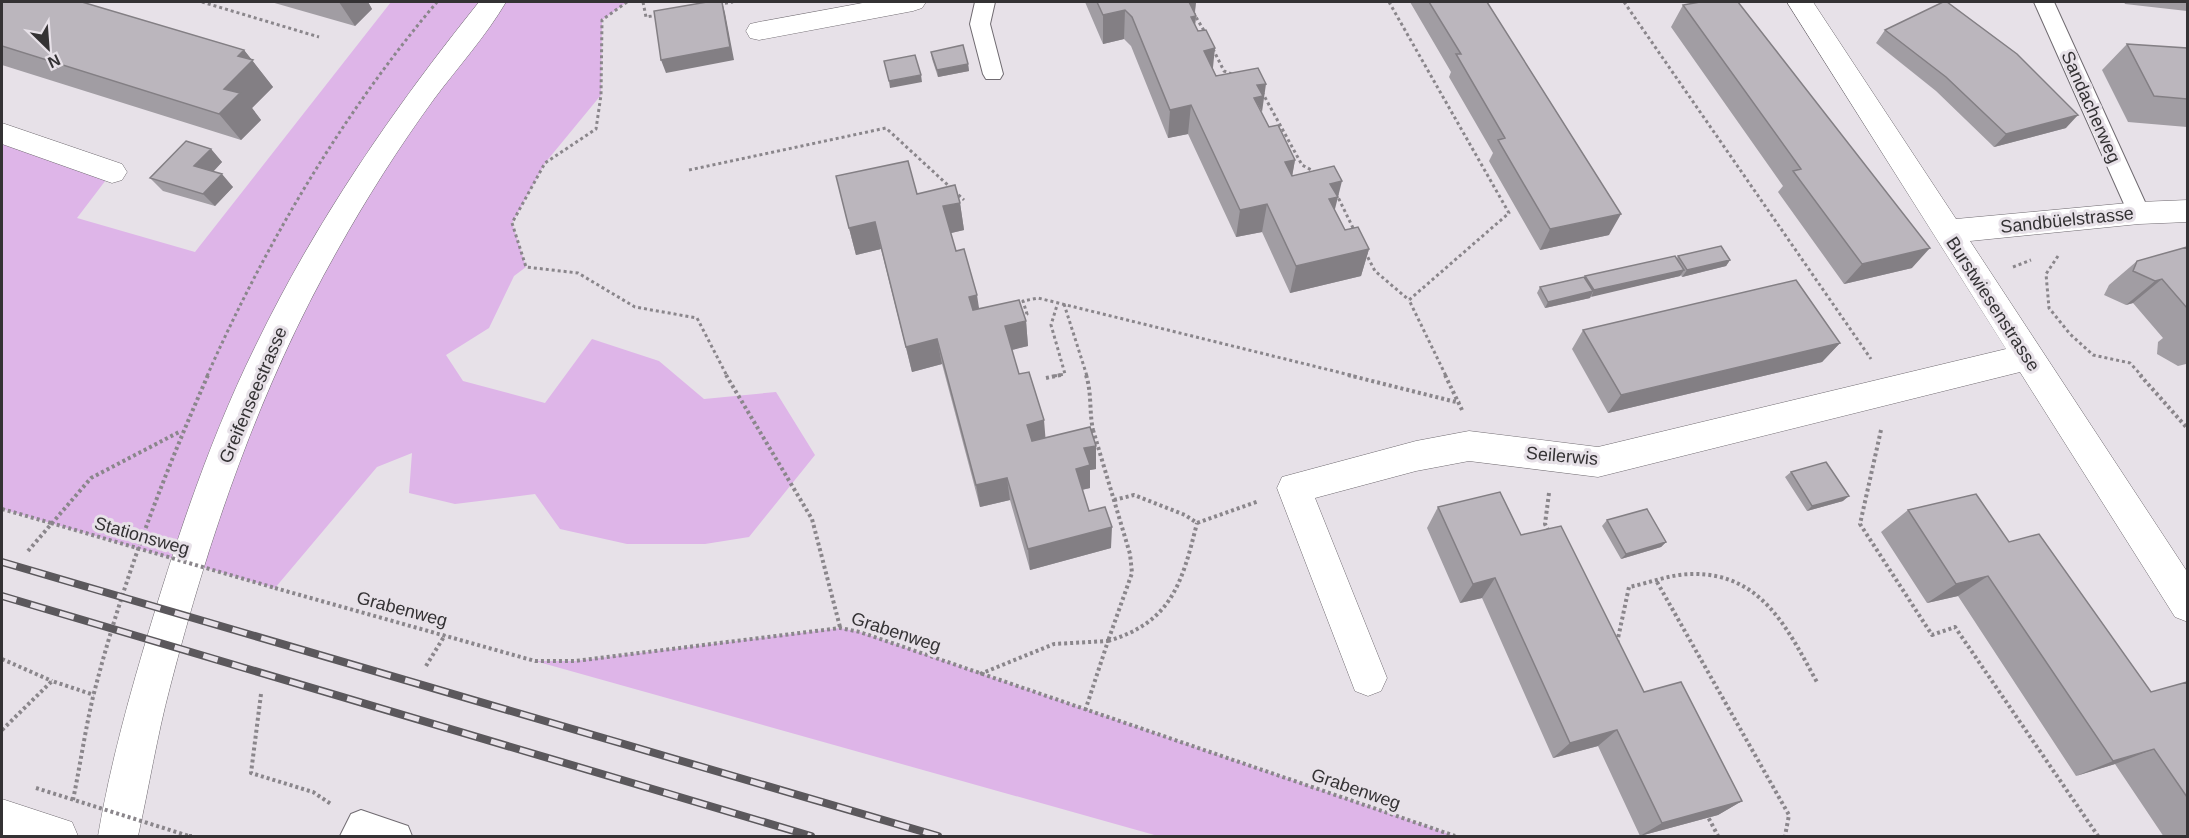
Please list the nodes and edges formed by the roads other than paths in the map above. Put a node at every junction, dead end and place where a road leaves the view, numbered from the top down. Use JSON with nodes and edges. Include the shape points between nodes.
{"nodes":[{"id":1,"x":493,"y":2,"type":"edge"},
{"id":2,"x":913,"y":2,"type":"edge"},
{"id":3,"x":985,"y":2,"type":"edge"},
{"id":4,"x":1800,"y":2,"type":"edge"},
{"id":5,"x":2044,"y":2,"type":"edge"},
{"id":6,"x":759,"y":31,"type":"dead end"},
{"id":7,"x":993,"y":74,"type":"dead end"},
{"id":8,"x":2,"y":133,"type":"edge"},
{"id":9,"x":112,"y":172,"type":"dead end"},
{"id":10,"x":2187,"y":211,"type":"edge"},
{"id":11,"x":2139,"y":213,"type":"junction"},
{"id":12,"x":1946,"y":232,"type":"junction"},
{"id":13,"x":2026,"y":357,"type":"junction"},
{"id":14,"x":2187,"y":604,"type":"edge"},
{"id":15,"x":1368,"y":678,"type":"dead end"},
{"id":16,"x":11,"y":822,"type":"edge"},
{"id":17,"x":358,"y":830,"type":"edge"},
{"id":18,"x":58,"y":837,"type":"edge"},
{"id":19,"x":118,"y":837,"type":"edge"},
{"id":20,"x":398,"y":837,"type":"edge"}],
"edges":[{"from":1,"to":19,"type":"street","name":"Greifenseestrasse","via":[[453,51],[368,174],[299,291],[248,399],[200,524],[157,666]]},
{"from":2,"to":6,"type":"street"},
{"from":3,"to":7,"type":"lane","via":[[980,24]]},
{"from":4,"to":12,"type":"street","name":"Burstwiesenstrasse"},
{"from":5,"to":11,"type":"lane","name":"Sandacherweg"},
{"from":8,"to":9,"type":"street"},
{"from":10,"to":11,"type":"street","name":"Sandbüelstrasse"},
{"from":11,"to":12,"type":"street","name":"Sandbüelstrasse"},
{"from":12,"to":13,"type":"street","name":"Burstwiesenstrasse"},
{"from":13,"to":14,"type":"street","name":"Burstwiesenstrasse","via":[[2074,425]]},
{"from":13,"to":15,"type":"street","name":"Seilerwis","via":[[1598,462],[1469,446],[1294,488]]},
{"from":16,"to":18,"type":"street"},
{"from":17,"to":20,"type":"lane"}]}
